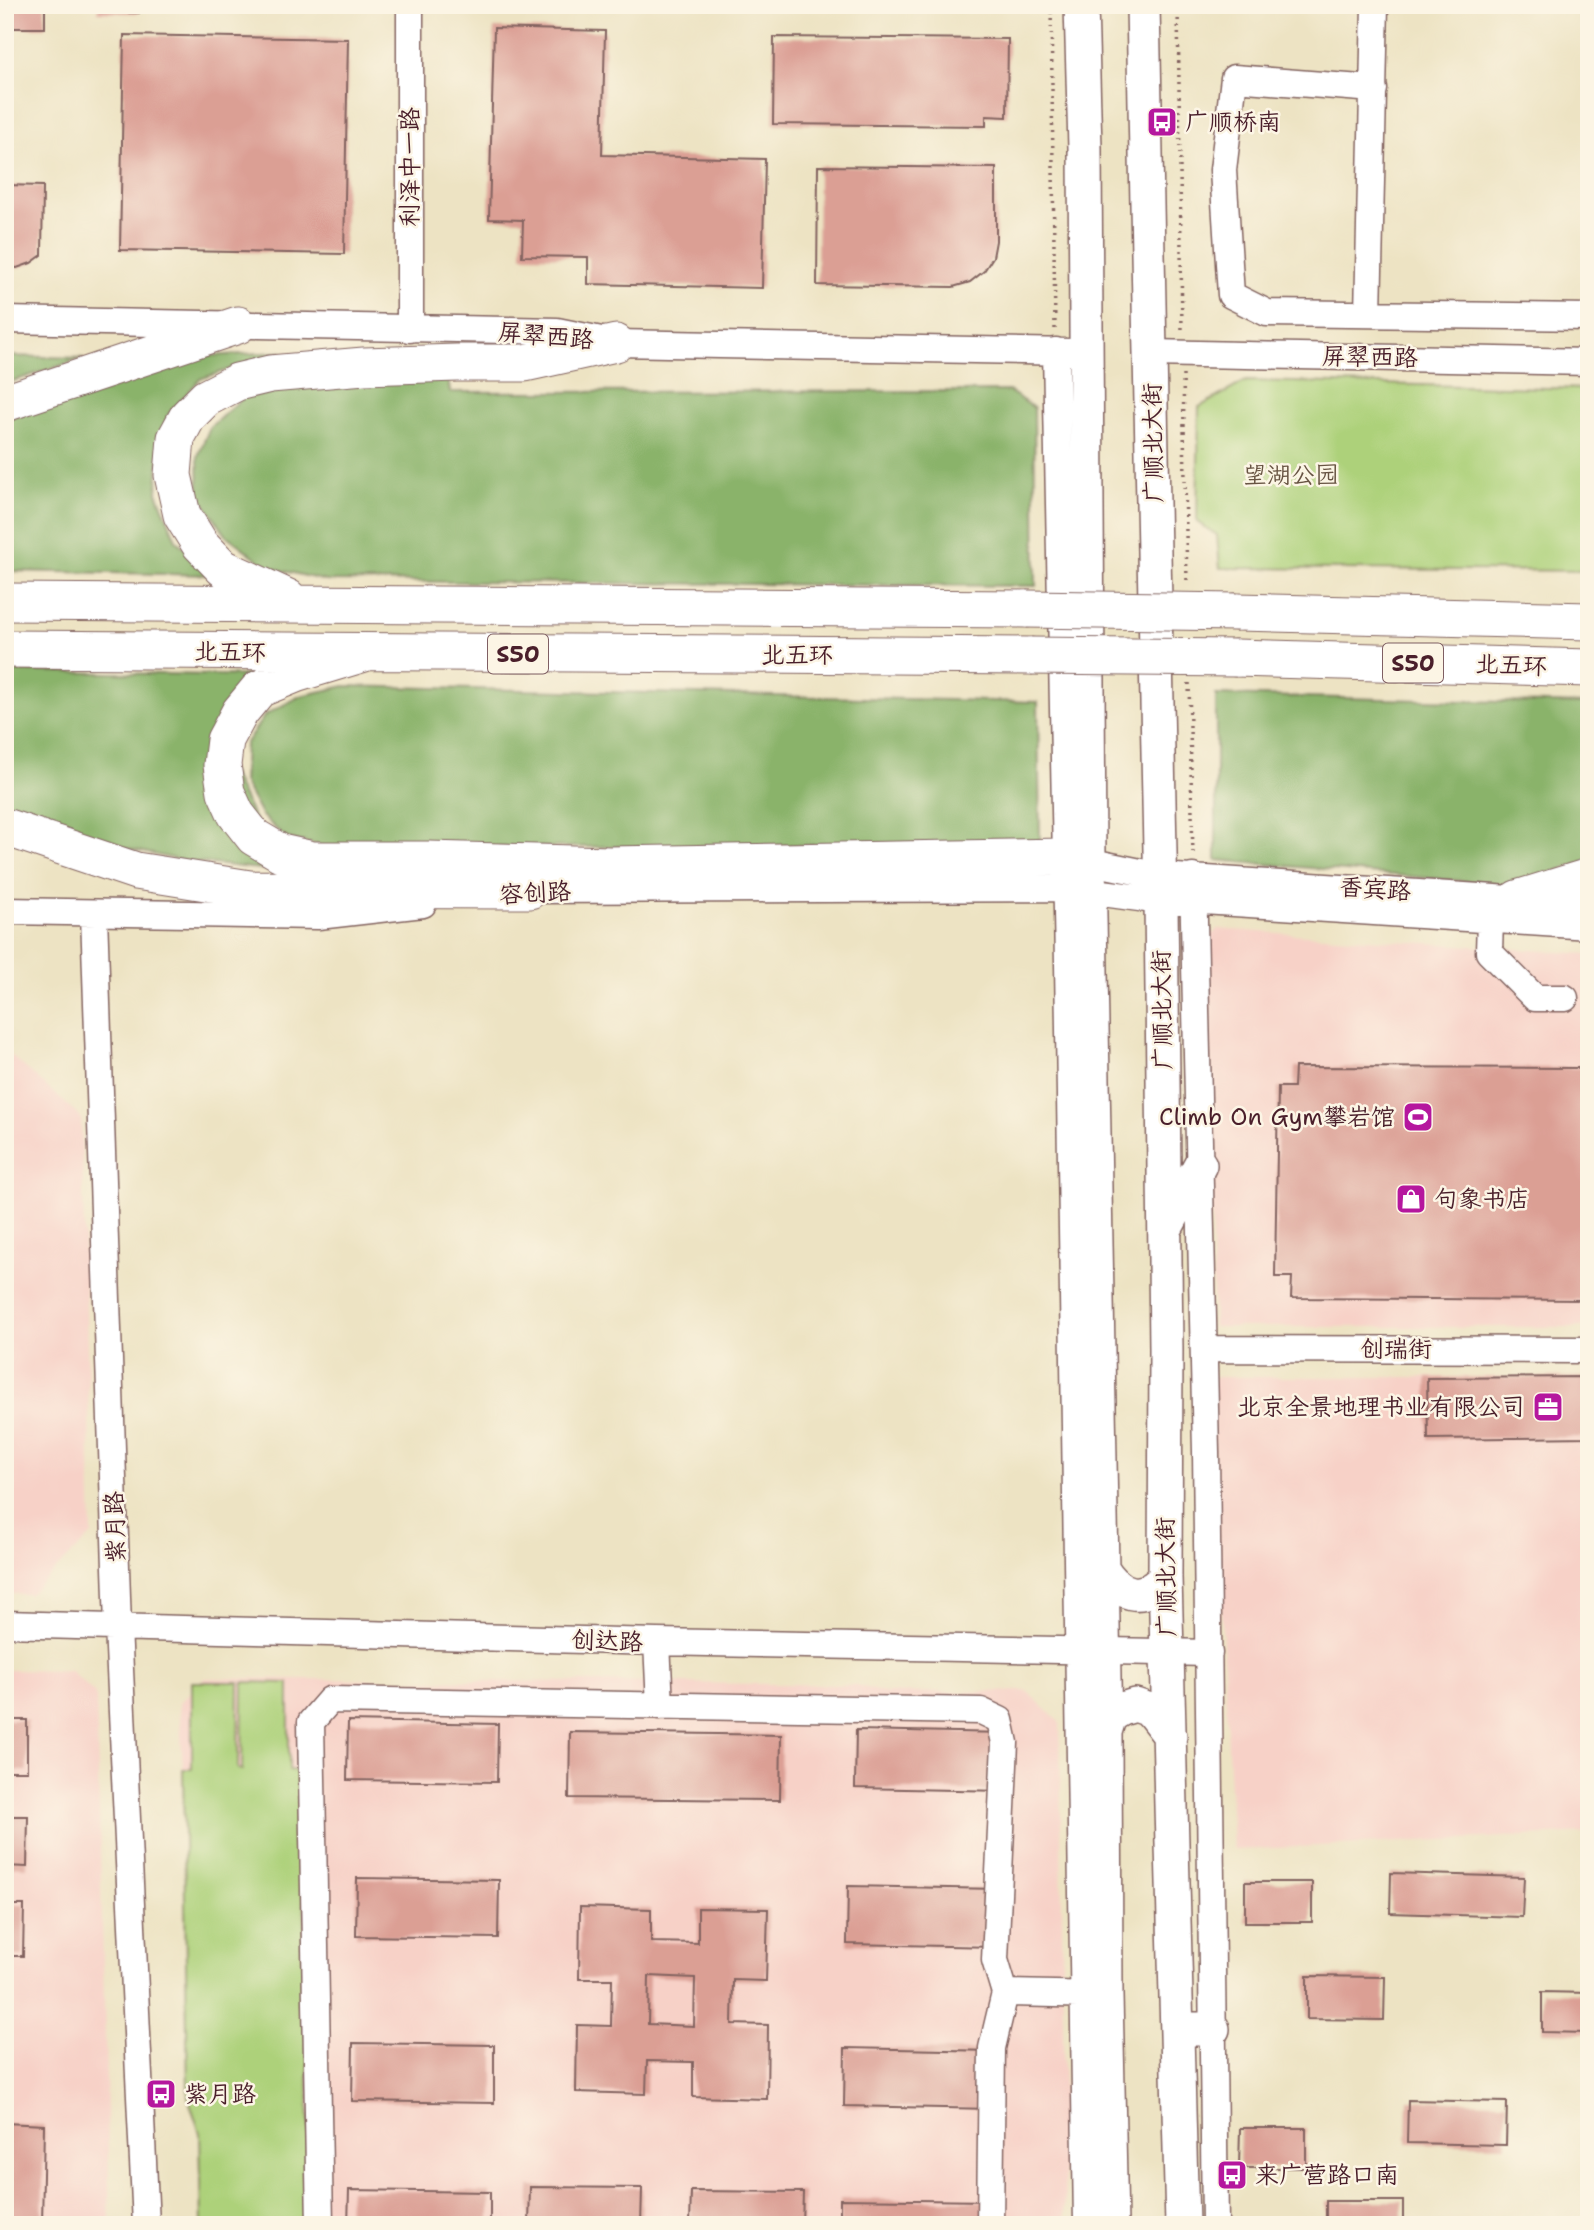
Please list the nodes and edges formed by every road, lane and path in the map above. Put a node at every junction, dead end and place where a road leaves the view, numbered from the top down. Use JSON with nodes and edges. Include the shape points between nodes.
{"nodes":[{"id":1,"x":410,"y":5,"type":"edge"},
{"id":2,"x":1051,"y":5,"type":"edge"},
{"id":3,"x":1081,"y":5,"type":"edge"},
{"id":4,"x":1143,"y":5,"type":"edge"},
{"id":5,"x":1178,"y":5,"type":"edge"},
{"id":6,"x":1375,"y":5,"type":"edge"},
{"id":7,"x":1374,"y":89,"type":"junction"},
{"id":8,"x":1368,"y":314,"type":"junction"},
{"id":9,"x":1421,"y":314,"type":"junction"},
{"id":10,"x":1589,"y":317,"type":"edge"},
{"id":11,"x":5,"y":320,"type":"edge"},
{"id":12,"x":238,"y":326,"type":"junction"},
{"id":13,"x":410,"y":329,"type":"junction"},
{"id":14,"x":616,"y":343,"type":"junction"},
{"id":15,"x":1071,"y":351,"type":"junction"},
{"id":16,"x":1167,"y":353,"type":"junction"},
{"id":17,"x":1417,"y":358,"type":"junction"},
{"id":18,"x":1589,"y":362,"type":"edge"},
{"id":19,"x":5,"y":403,"type":"edge"},
{"id":20,"x":1188,"y":596,"type":"dead end"},
{"id":21,"x":5,"y":602,"type":"edge"},
{"id":22,"x":299,"y":603,"type":"junction"},
{"id":23,"x":1589,"y":621,"type":"edge"},
{"id":24,"x":5,"y":649,"type":"edge"},
{"id":25,"x":364,"y":653,"type":"junction"},
{"id":26,"x":1589,"y":668,"type":"edge"},
{"id":27,"x":1189,"y":679,"type":"dead end"},
{"id":28,"x":5,"y":827,"type":"edge"},
{"id":29,"x":1078,"y":874,"type":"junction"},
{"id":30,"x":1589,"y":877,"type":"edge"},
{"id":31,"x":1161,"y":888,"type":"junction"},
{"id":32,"x":1194,"y":889,"type":"junction"},
{"id":33,"x":530,"y":890,"type":"junction"},
{"id":34,"x":1589,"y":904,"type":"edge"},
{"id":35,"x":1504,"y":910,"type":"junction"},
{"id":36,"x":5,"y":911,"type":"edge"},
{"id":37,"x":94,"y":914,"type":"junction"},
{"id":38,"x":1589,"y":926,"type":"edge"},
{"id":39,"x":1565,"y":998,"type":"dead end"},
{"id":40,"x":1200,"y":1165,"type":"junction"},
{"id":41,"x":1165,"y":1230,"type":"junction"},
{"id":42,"x":1097,"y":1301,"type":"junction"},
{"id":43,"x":1204,"y":1349,"type":"junction"},
{"id":44,"x":1073,"y":1350,"type":"junction"},
{"id":45,"x":1589,"y":1350,"type":"edge"},
{"id":46,"x":1102,"y":1568,"type":"junction"},
{"id":47,"x":1165,"y":1577,"type":"junction"},
{"id":48,"x":5,"y":1624,"type":"edge"},
{"id":49,"x":118,"y":1627,"type":"junction"},
{"id":50,"x":657,"y":1642,"type":"junction"},
{"id":51,"x":1091,"y":1650,"type":"junction"},
{"id":52,"x":1167,"y":1652,"type":"junction"},
{"id":53,"x":1209,"y":1653,"type":"junction"},
{"id":54,"x":660,"y":1706,"type":"junction"},
{"id":55,"x":1105,"y":1732,"type":"junction"},
{"id":56,"x":1170,"y":1736,"type":"junction"},
{"id":57,"x":1106,"y":1912,"type":"junction"},
{"id":58,"x":1083,"y":1948,"type":"junction"},
{"id":59,"x":1005,"y":1993,"type":"junction"},
{"id":60,"x":1095,"y":1995,"type":"junction"},
{"id":61,"x":1177,"y":2029,"type":"junction"},
{"id":62,"x":1213,"y":2029,"type":"junction"},
{"id":63,"x":146,"y":2225,"type":"edge"},
{"id":64,"x":320,"y":2225,"type":"edge"},
{"id":65,"x":990,"y":2225,"type":"edge"},
{"id":66,"x":1087,"y":2225,"type":"edge"},
{"id":67,"x":1111,"y":2225,"type":"edge"},
{"id":68,"x":1182,"y":2225,"type":"edge"},
{"id":69,"x":1215,"y":2225,"type":"edge"}],
"edges":[{"from":1,"to":13,"type":"street","name":"利泽中一路"},
{"from":2,"to":15,"type":"path"},
{"from":3,"to":15,"type":"main road"},
{"from":4,"to":16,"type":"main road","name":"广顺北大街"},
{"from":5,"to":16,"type":"path"},
{"from":6,"to":7,"type":"street"},
{"from":7,"to":8,"type":"street"},
{"from":7,"to":8,"type":"street","via":[[1234,78],[1223,170],[1231,295],[1267,313]]},
{"from":8,"to":9,"type":"street"},
{"from":9,"to":10,"type":"street"},
{"from":9,"to":17,"type":"street"},
{"from":11,"to":12,"type":"street","name":"屏翠西路"},
{"from":12,"to":13,"type":"street","name":"屏翠西路"},
{"from":12,"to":19,"type":"highway"},
{"from":13,"to":14,"type":"street","name":"屏翠西路","via":[[556,331]]},
{"from":14,"to":15,"type":"street","name":"屏翠西路"},
{"from":14,"to":22,"type":"highway","via":[[525,363],[364,366],[270,374],[237,382],[206,398],[188,415],[176,438],[173,475],[182,515],[200,544],[223,568]]},
{"from":15,"to":29,"type":"main road"},
{"from":16,"to":17,"type":"street","name":"屏翠西路"},
{"from":16,"to":20,"type":"path"},
{"from":16,"to":31,"type":"main road","name":"广顺北大街"},
{"from":17,"to":18,"type":"street","name":"屏翠西路"},
{"from":21,"to":22,"type":"highway","name":"北五环","number":"S50"},
{"from":22,"to":23,"type":"highway","name":"北五环","number":"S50","bridge":true,"via":[[1027,608]]},
{"from":24,"to":25,"type":"highway","name":"北五环","number":"S50"},
{"from":25,"to":26,"type":"highway","name":"北五环","number":"S50","bridge":true,"via":[[1236,658]]},
{"from":25,"to":29,"type":"highway","via":[[260,689],[225,740],[226,792],[236,814],[254,837],[281,853],[313,860]]},
{"from":27,"to":32,"type":"path"},
{"from":28,"to":33,"type":"highway","via":[[136,871],[250,889]]},
{"from":29,"to":31,"type":"street","name":"容创路"},
{"from":29,"to":33,"type":"street","name":"容创路"},
{"from":29,"to":42,"type":"main road"},
{"from":29,"to":44,"type":"street"},
{"from":30,"to":35,"type":"highway"},
{"from":31,"to":32,"type":"street","name":"香宾路"},
{"from":31,"to":41,"type":"main road","name":"广顺北大街"},
{"from":32,"to":35,"type":"street","name":"香宾路"},
{"from":32,"to":40,"type":"street"},
{"from":33,"to":37,"type":"street","name":"容创路","via":[[318,916]]},
{"from":34,"to":35,"type":"street","name":"香宾路"},
{"from":35,"to":38,"type":"street","name":"香宾路"},
{"from":35,"to":39,"type":"street","via":[[1489,952],[1535,998]]},
{"from":36,"to":37,"type":"street","name":"容创路"},
{"from":37,"to":49,"type":"street","name":"紫月路"},
{"from":40,"to":41,"type":"main road"},
{"from":40,"to":43,"type":"street"},
{"from":41,"to":47,"type":"main road","name":"广顺北大街"},
{"from":42,"to":44,"type":"main road"},
{"from":42,"to":46,"type":"main road"},
{"from":43,"to":45,"type":"street","name":"创瑞街"},
{"from":43,"to":53,"type":"street"},
{"from":44,"to":51,"type":"street"},
{"from":46,"to":47,"type":"main road","via":[[1111,1582],[1130,1593],[1148,1591]]},
{"from":46,"to":51,"type":"main road"},
{"from":47,"to":52,"type":"main road","name":"广顺北大街"},
{"from":48,"to":49,"type":"street","name":"创达路"},
{"from":49,"to":50,"type":"street","name":"创达路"},
{"from":49,"to":63,"type":"street","name":"紫月路"},
{"from":50,"to":51,"type":"street","name":"创达路"},
{"from":50,"to":54,"type":"street"},
{"from":51,"to":52,"type":"street","name":"创达路"},
{"from":51,"to":55,"type":"main road"},
{"from":51,"to":58,"type":"street"},
{"from":52,"to":53,"type":"street","name":"创达路"},
{"from":52,"to":56,"type":"main road","name":"广顺北大街"},
{"from":53,"to":62,"type":"street"},
{"from":54,"to":59,"type":"street","via":[[981,1711],[1000,1720],[1005,1742],[995,1960]]},
{"from":54,"to":64,"type":"street","via":[[330,1700],[311,1722]]},
{"from":55,"to":56,"type":"main road","via":[[1110,1716],[1135,1705],[1150,1710]]},
{"from":55,"to":57,"type":"main road"},
{"from":56,"to":61,"type":"main road","name":"广顺北大街"},
{"from":57,"to":58,"type":"main road"},
{"from":57,"to":60,"type":"main road"},
{"from":58,"to":60,"type":"street"},
{"from":59,"to":60,"type":"street"},
{"from":59,"to":65,"type":"street","via":[[992,2048]]},
{"from":60,"to":66,"type":"street"},
{"from":60,"to":67,"type":"main road"},
{"from":61,"to":62,"type":"main road"},
{"from":61,"to":68,"type":"main road","name":"广顺北大街"},
{"from":62,"to":69,"type":"street"}]}
